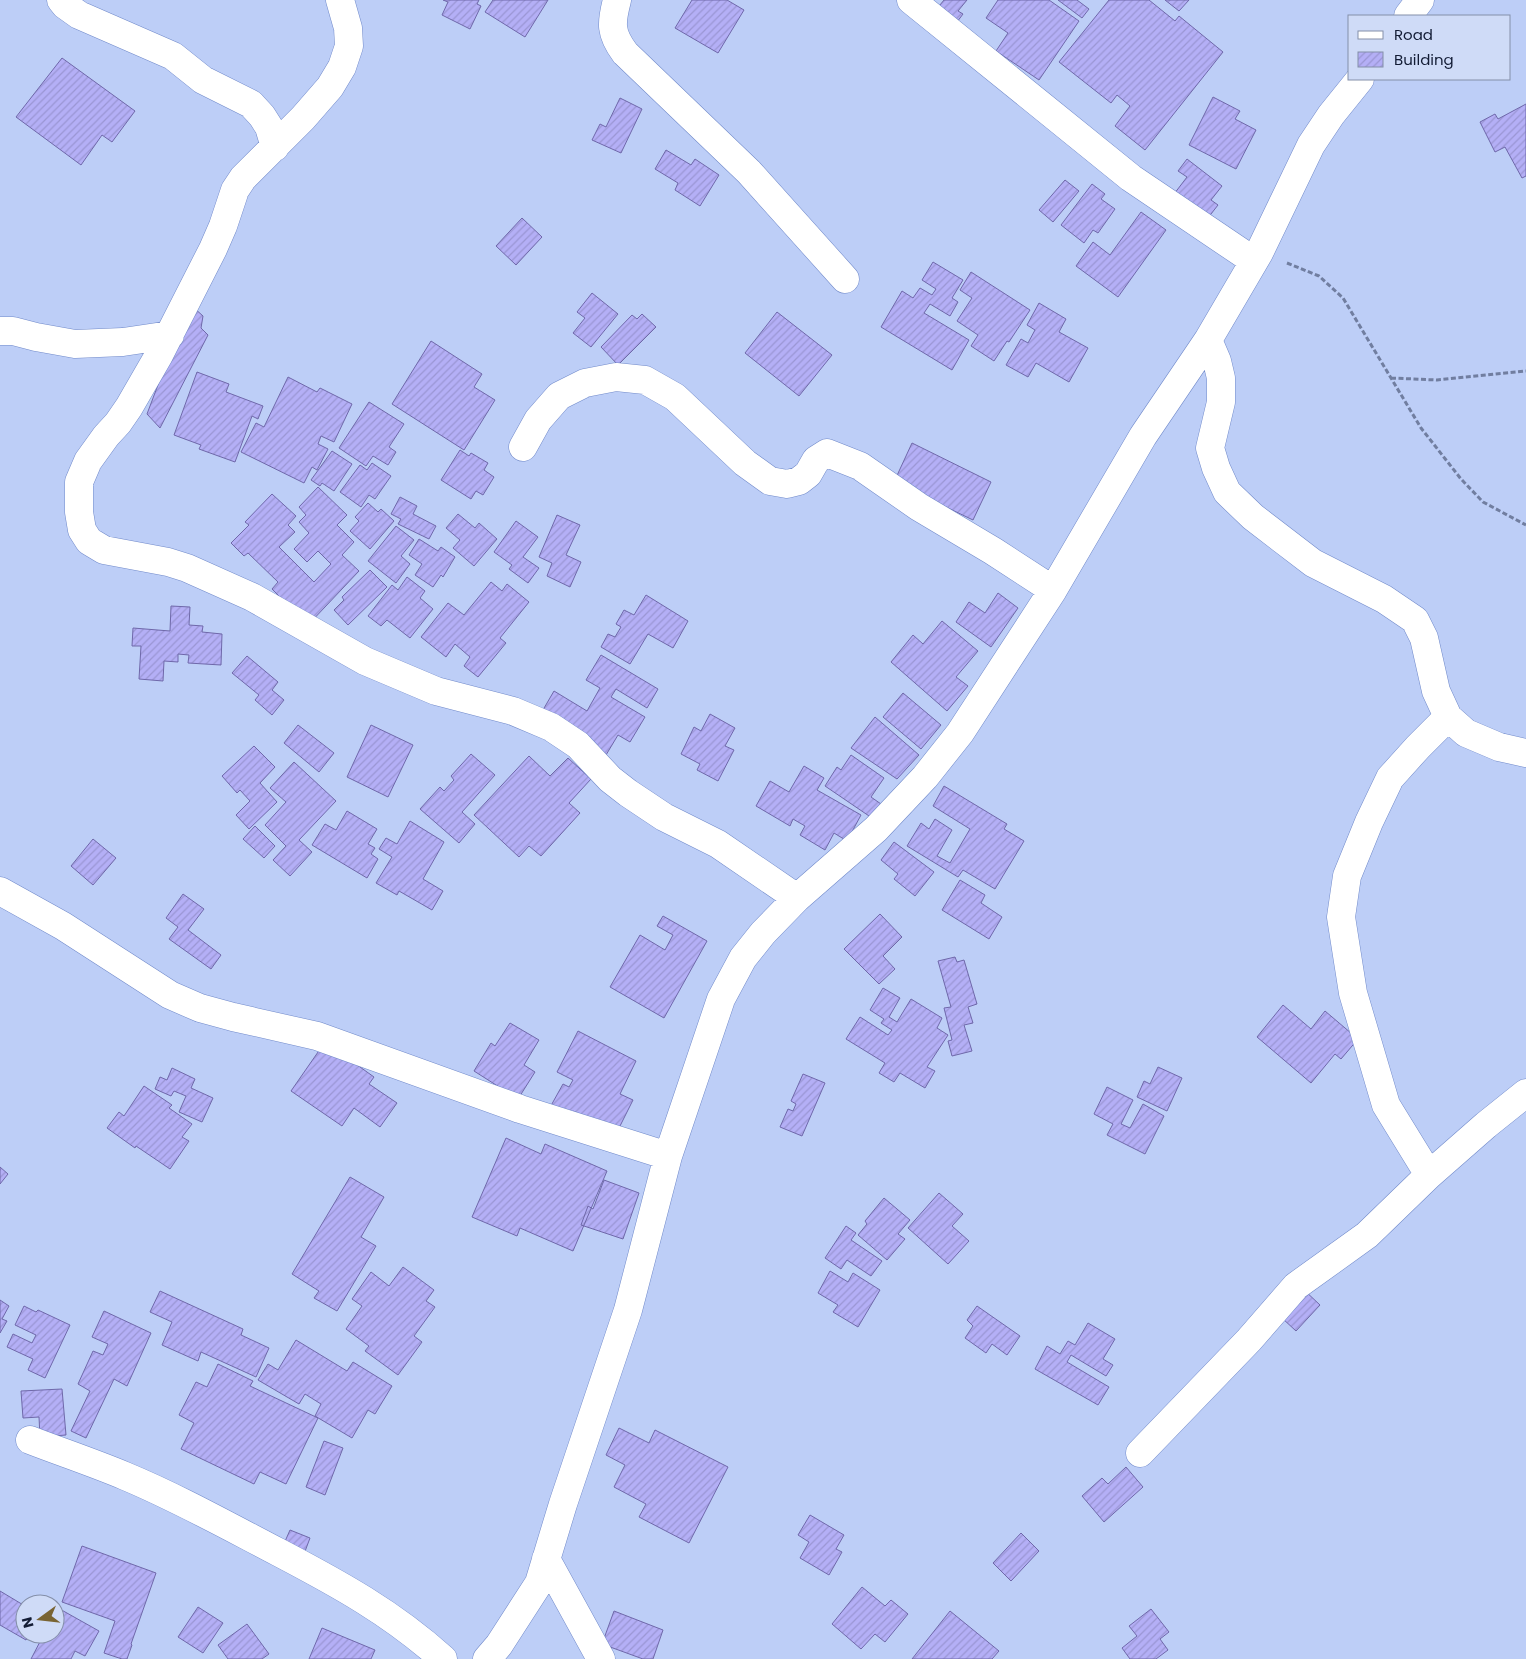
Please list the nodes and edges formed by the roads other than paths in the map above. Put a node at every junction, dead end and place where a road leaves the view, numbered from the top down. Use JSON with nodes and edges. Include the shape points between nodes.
{"nodes":[{"id":1,"x":61,"y":0,"type":"edge"},
{"id":2,"x":340,"y":0,"type":"edge"},
{"id":3,"x":617,"y":0,"type":"edge"},
{"id":4,"x":911,"y":0,"type":"edge"},
{"id":5,"x":1420,"y":0,"type":"edge"},
{"id":6,"x":1409,"y":15,"type":"edge"},
{"id":7,"x":1359,"y":80,"type":"edge"},
{"id":8,"x":275,"y":147,"type":"junction"},
{"id":9,"x":1257,"y":257,"type":"junction"},
{"id":10,"x":845,"y":278,"type":"dead end"},
{"id":11,"x":0,"y":331,"type":"edge"},
{"id":12,"x":170,"y":335,"type":"junction"},
{"id":13,"x":1208,"y":340,"type":"junction"},
{"id":14,"x":523,"y":447,"type":"dead end"},
{"id":15,"x":1053,"y":590,"type":"junction"},
{"id":16,"x":1448,"y":717,"type":"junction"},
{"id":17,"x":1526,"y":753,"type":"edge"},
{"id":18,"x":0,"y":891,"type":"edge"},
{"id":19,"x":797,"y":898,"type":"junction"},
{"id":20,"x":1526,"y":1094,"type":"edge"},
{"id":21,"x":668,"y":1156,"type":"junction"},
{"id":22,"x":1429,"y":1175,"type":"junction"},
{"id":23,"x":30,"y":1440,"type":"dead end"},
{"id":24,"x":1140,"y":1453,"type":"dead end"},
{"id":25,"x":546,"y":1559,"type":"junction"},
{"id":26,"x":443,"y":1659,"type":"edge"},
{"id":27,"x":487,"y":1659,"type":"edge"},
{"id":28,"x":601,"y":1659,"type":"edge"}],
"edges":[{"from":1,"to":8,"type":"street","via":[[79,15],[173,56],[203,80],[251,104],[269,128]]},
{"from":2,"to":8,"type":"street","via":[[349,46],[342,68],[330,87]]},
{"from":3,"to":10,"type":"street","via":[[612,26],[625,53],[749,172]]},
{"from":4,"to":9,"type":"street","via":[[1131,178]]},
{"from":5,"to":6,"type":"street"},
{"from":7,"to":9,"type":"street","via":[[1311,145]]},
{"from":8,"to":12,"type":"street","via":[[235,190],[213,249]]},
{"from":9,"to":13,"type":"street"},
{"from":11,"to":12,"type":"street","via":[[76,344]]},
{"from":12,"to":19,"type":"street","via":[[129,407],[88,461],[79,482],[80,522],[89,540],[104,550],[187,568],[252,597],[365,661],[436,691],[513,711],[551,728],[578,745],[628,794],[664,817],[718,844]]},
{"from":13,"to":15,"type":"street","via":[[1143,436]]},
{"from":13,"to":16,"type":"street","via":[[1221,378],[1221,402],[1210,448],[1227,492],[1253,517],[1313,563],[1384,599],[1415,620],[1424,638],[1436,691]]},
{"from":14,"to":15,"type":"street","via":[[538,420],[560,396],[585,383],[600,380],[616,377],[645,380],[675,397],[745,463],[770,481],[787,484],[799,481],[808,474],[816,460],[827,453],[841,458],[860,466],[919,507]]},
{"from":15,"to":19,"type":"street","via":[[960,733],[925,777],[876,829]]},
{"from":16,"to":17,"type":"street","via":[[1466,734]]},
{"from":16,"to":22,"type":"street","via":[[1390,778],[1347,876],[1341,917],[1353,993],[1386,1105]]},
{"from":18,"to":21,"type":"street","via":[[170,995],[200,1008],[317,1036],[520,1109]]},
{"from":19,"to":21,"type":"street","via":[[743,958],[721,999]]},
{"from":20,"to":22,"type":"street"},
{"from":21,"to":25,"type":"street","via":[[628,1310]]},
{"from":22,"to":24,"type":"street","via":[[1367,1234],[1296,1286],[1249,1340]]},
{"from":23,"to":26,"type":"street","via":[[126,1477],[211,1516],[370,1603],[416,1635]]},
{"from":25,"to":27,"type":"street","via":[[539,1583]]},
{"from":25,"to":28,"type":"street"}]}
